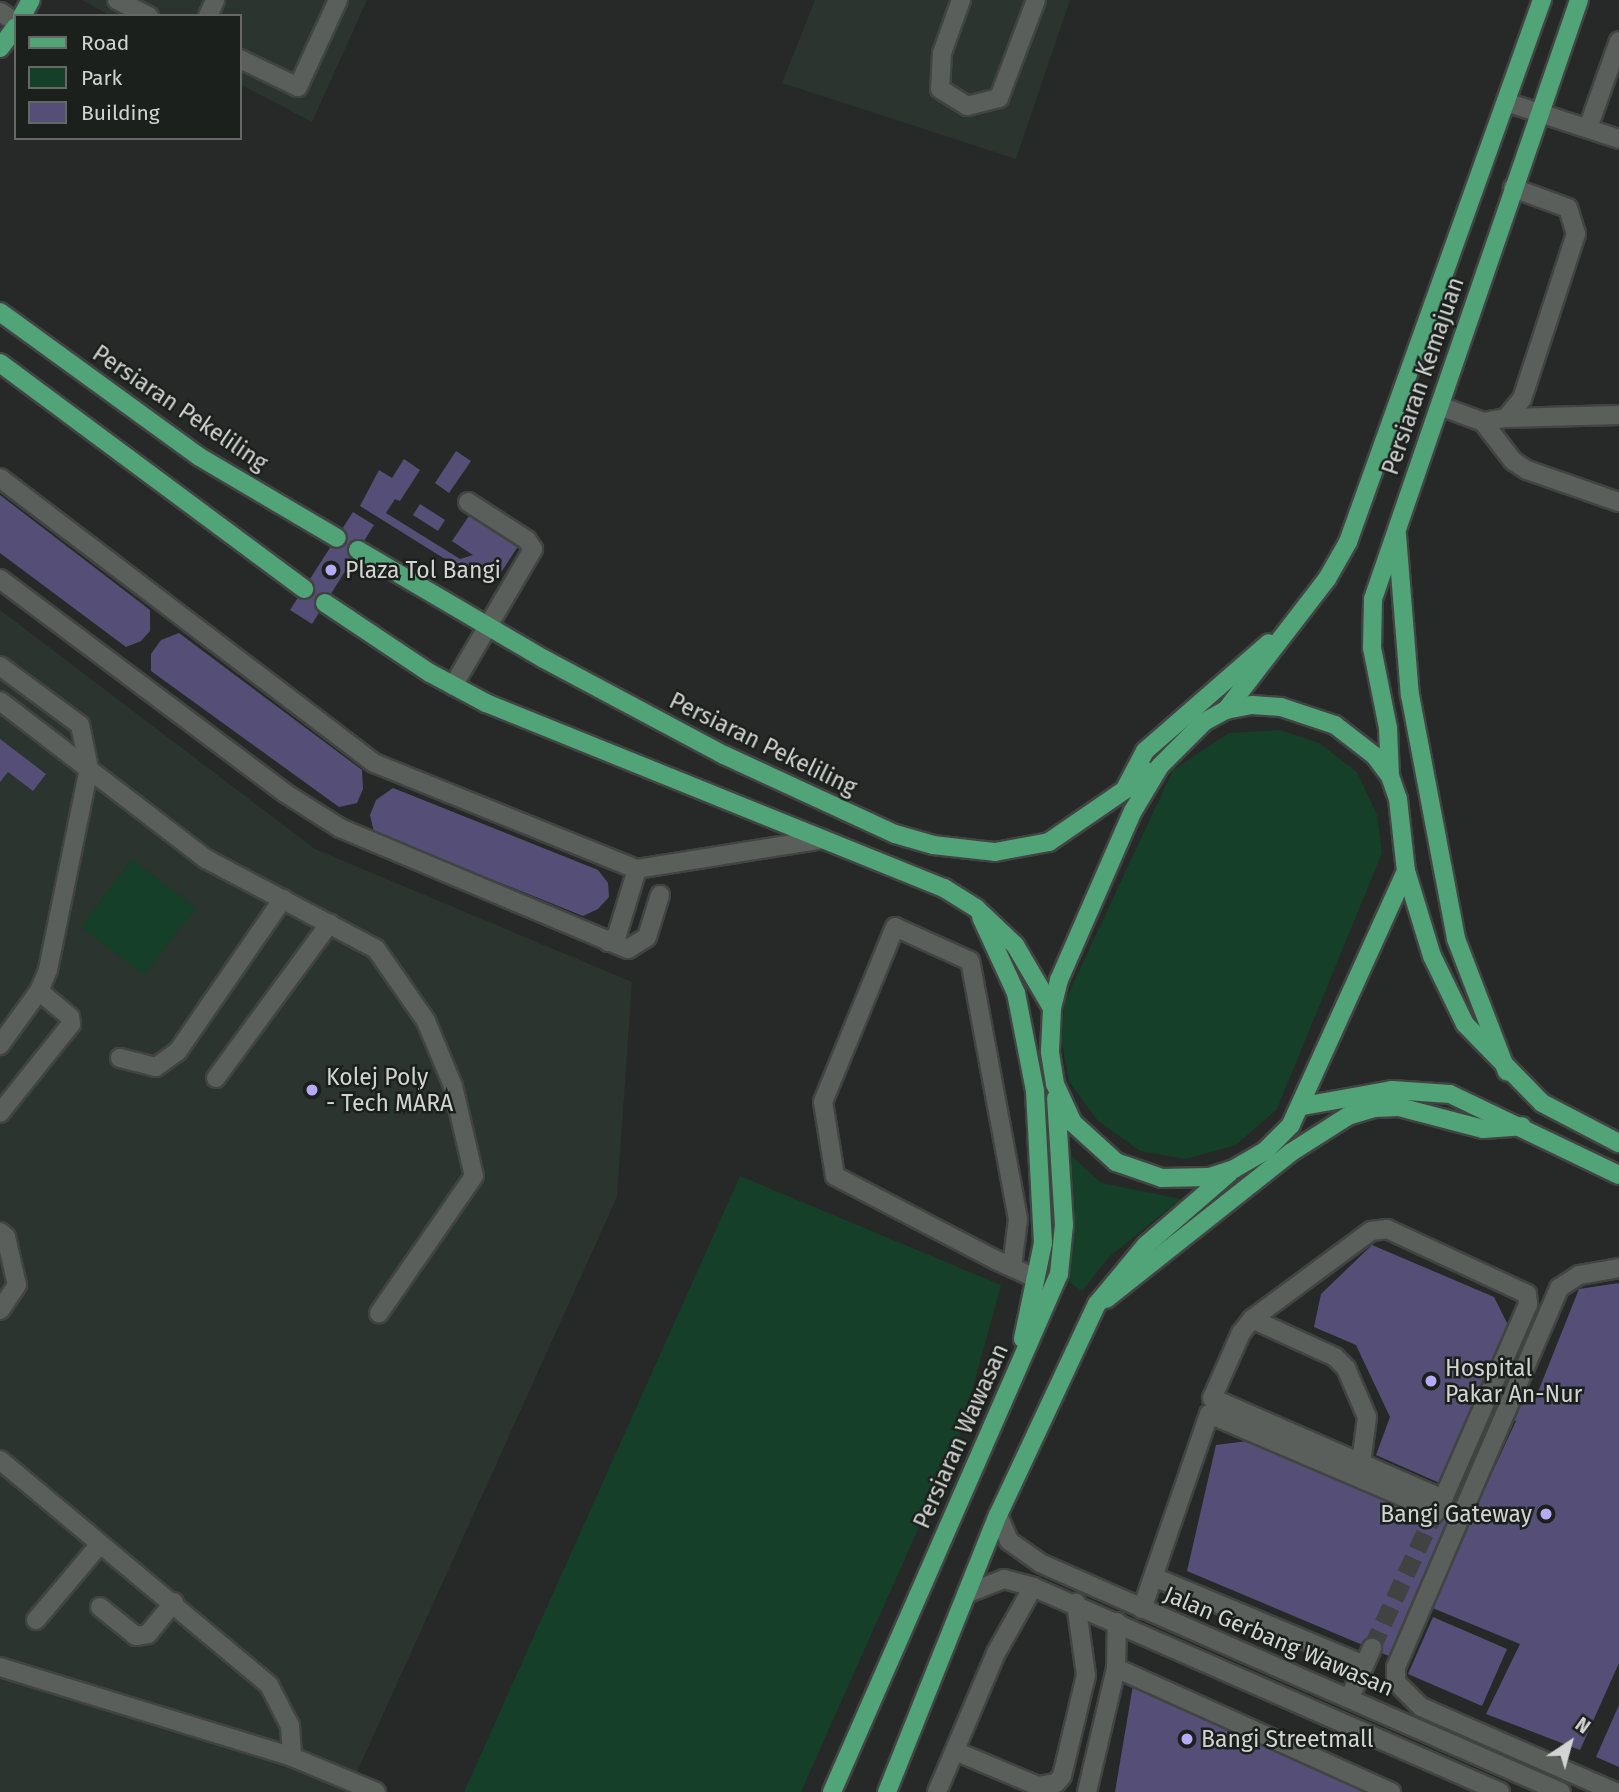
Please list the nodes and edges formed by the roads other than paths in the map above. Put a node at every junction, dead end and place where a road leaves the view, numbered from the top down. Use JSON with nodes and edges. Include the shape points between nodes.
{"nodes":[{"id":1,"x":117,"y":0,"type":"edge"},
{"id":2,"x":338,"y":0,"type":"edge"},
{"id":3,"x":961,"y":0,"type":"edge"},
{"id":4,"x":1036,"y":0,"type":"edge"},
{"id":5,"x":1542,"y":0,"type":"edge"},
{"id":6,"x":1579,"y":0,"type":"edge"},
{"id":7,"x":145,"y":14,"type":"edge"},
{"id":8,"x":14,"y":27,"type":"edge"},
{"id":9,"x":1619,"y":41,"type":"edge"},
{"id":10,"x":0,"y":48,"type":"edge"},
{"id":11,"x":242,"y":60,"type":"edge"},
{"id":12,"x":1506,"y":102,"type":"junction"},
{"id":13,"x":1540,"y":113,"type":"junction"},
{"id":14,"x":1588,"y":128,"type":"junction"},
{"id":15,"x":1619,"y":139,"type":"edge"},
{"id":16,"x":1513,"y":188,"type":"junction"},
{"id":17,"x":0,"y":312,"type":"edge"},
{"id":18,"x":0,"y":363,"type":"edge"},
{"id":19,"x":1440,"y":406,"type":"junction"},
{"id":20,"x":1619,"y":415,"type":"edge"},
{"id":21,"x":1506,"y":418,"type":"junction"},
{"id":22,"x":1483,"y":422,"type":"junction"},
{"id":23,"x":0,"y":478,"type":"edge"},
{"id":24,"x":468,"y":502,"type":"dead end"},
{"id":25,"x":1619,"y":502,"type":"edge"},
{"id":26,"x":1396,"y":528,"type":"junction"},
{"id":27,"x":337,"y":538,"type":"dead end"},
{"id":28,"x":358,"y":550,"type":"dead end"},
{"id":29,"x":0,"y":579,"type":"edge"},
{"id":30,"x":304,"y":589,"type":"dead end"},
{"id":31,"x":325,"y":603,"type":"dead end"},
{"id":32,"x":489,"y":628,"type":"junction"},
{"id":33,"x":1284,"y":630,"type":"junction"},
{"id":34,"x":0,"y":666,"type":"edge"},
{"id":35,"x":453,"y":686,"type":"junction"},
{"id":36,"x":0,"y":701,"type":"edge"},
{"id":37,"x":1226,"y":710,"type":"junction"},
{"id":38,"x":1160,"y":766,"type":"junction"},
{"id":39,"x":89,"y":768,"type":"junction"},
{"id":40,"x":1390,"y":776,"type":"junction"},
{"id":41,"x":1124,"y":792,"type":"junction"},
{"id":42,"x":824,"y":839,"type":"junction"},
{"id":43,"x":637,"y":869,"type":"junction"},
{"id":44,"x":1406,"y":871,"type":"junction"},
{"id":45,"x":660,"y":895,"type":"dead end"},
{"id":46,"x":283,"y":899,"type":"junction"},
{"id":47,"x":976,"y":908,"type":"junction"},
{"id":48,"x":330,"y":923,"type":"junction"},
{"id":49,"x":608,"y":942,"type":"junction"},
{"id":50,"x":39,"y":991,"type":"junction"},
{"id":51,"x":1052,"y":1008,"type":"junction"},
{"id":52,"x":0,"y":1045,"type":"edge"},
{"id":53,"x":120,"y":1058,"type":"dead end"},
{"id":54,"x":1507,"y":1072,"type":"junction"},
{"id":55,"x":216,"y":1078,"type":"dead end"},
{"id":56,"x":1055,"y":1084,"type":"junction"},
{"id":57,"x":1303,"y":1106,"type":"junction"},
{"id":58,"x":0,"y":1114,"type":"edge"},
{"id":59,"x":1522,"y":1126,"type":"junction"},
{"id":60,"x":1619,"y":1143,"type":"edge"},
{"id":61,"x":1234,"y":1169,"type":"junction"},
{"id":62,"x":1619,"y":1175,"type":"edge"},
{"id":63,"x":0,"y":1232,"type":"edge"},
{"id":64,"x":1004,"y":1264,"type":"junction"},
{"id":65,"x":1619,"y":1268,"type":"edge"},
{"id":66,"x":1035,"y":1279,"type":"junction"},
{"id":67,"x":1097,"y":1304,"type":"junction"},
{"id":68,"x":0,"y":1310,"type":"edge"},
{"id":69,"x":379,"y":1313,"type":"dead end"},
{"id":70,"x":1252,"y":1319,"type":"junction"},
{"id":71,"x":1020,"y":1364,"type":"junction"},
{"id":72,"x":1210,"y":1406,"type":"junction"},
{"id":73,"x":1361,"y":1463,"type":"junction"},
{"id":74,"x":2,"y":1465,"type":"edge"},
{"id":75,"x":1438,"y":1508,"type":"junction"},
{"id":76,"x":999,"y":1515,"type":"junction"},
{"id":77,"x":100,"y":1544,"type":"junction"},
{"id":78,"x":1154,"y":1577,"type":"junction"},
{"id":79,"x":1033,"y":1587,"type":"junction"},
{"id":80,"x":966,"y":1594,"type":"junction"},
{"id":81,"x":174,"y":1602,"type":"junction"},
{"id":82,"x":1076,"y":1604,"type":"junction"},
{"id":83,"x":100,"y":1607,"type":"dead end"},
{"id":84,"x":1142,"y":1609,"type":"junction"},
{"id":85,"x":36,"y":1620,"type":"dead end"},
{"id":86,"x":1117,"y":1622,"type":"junction"},
{"id":87,"x":1372,"y":1648,"type":"tunnel mouth"},
{"id":88,"x":1364,"y":1665,"type":"junction"},
{"id":89,"x":0,"y":1667,"type":"edge"},
{"id":90,"x":1116,"y":1668,"type":"junction"},
{"id":91,"x":1350,"y":1697,"type":"junction"},
{"id":92,"x":955,"y":1751,"type":"junction"},
{"id":93,"x":292,"y":1757,"type":"junction"},
{"id":94,"x":376,"y":1792,"type":"edge"},
{"id":95,"x":832,"y":1792,"type":"edge"},
{"id":96,"x":887,"y":1792,"type":"edge"},
{"id":97,"x":937,"y":1792,"type":"edge"},
{"id":98,"x":1087,"y":1792,"type":"edge"},
{"id":99,"x":1391,"y":1792,"type":"edge"},
{"id":100,"x":1500,"y":1792,"type":"edge"},
{"id":101,"x":1560,"y":1792,"type":"edge"},
{"id":102,"x":1615,"y":1792,"type":"edge"}],
"edges":[{"from":1,"to":7,"type":"street"},
{"from":2,"to":11,"type":"street","via":[[298,88]]},
{"from":3,"to":4,"type":"street","via":[[942,52],[940,89],[967,106],[999,98]]},
{"from":5,"to":12,"type":"main road","name":"Persiaran Kemajuan"},
{"from":6,"to":13,"type":"main road","name":"Persiaran Kemajuan"},
{"from":8,"to":10,"type":"main road"},
{"from":9,"to":14,"type":"street"},
{"from":12,"to":13,"type":"street"},
{"from":12,"to":33,"type":"main road","name":"Persiaran Kemajuan","via":[[1348,542],[1327,579]]},
{"from":13,"to":14,"type":"street"},
{"from":13,"to":16,"type":"main road","name":"Persiaran Kemajuan"},
{"from":14,"to":15,"type":"street"},
{"from":16,"to":19,"type":"main road","name":"Persiaran Kemajuan"},
{"from":16,"to":21,"type":"street","via":[[1568,208],[1576,234],[1522,399]]},
{"from":17,"to":27,"type":"main road","name":"Persiaran Pekeliling","via":[[198,456]]},
{"from":18,"to":30,"type":"main road"},
{"from":19,"to":22,"type":"street"},
{"from":19,"to":26,"type":"main road","name":"Persiaran Kemajuan"},
{"from":20,"to":21,"type":"street"},
{"from":21,"to":22,"type":"street"},
{"from":22,"to":25,"type":"street","via":[[1513,461],[1527,470]]},
{"from":23,"to":43,"type":"street","via":[[374,763]]},
{"from":24,"to":32,"type":"street","via":[[527,540],[533,549]]},
{"from":26,"to":40,"type":"main road","name":"Persiaran Kemajuan","via":[[1373,599],[1371,626],[1388,728]]},
{"from":26,"to":54,"type":"main road","via":[[1410,695],[1455,939]]},
{"from":28,"to":32,"type":"main road","name":"Persiaran Pekeliling"},
{"from":29,"to":49,"type":"street","via":[[285,793],[340,828]]},
{"from":31,"to":35,"type":"main road"},
{"from":32,"to":35,"type":"street"},
{"from":32,"to":41,"type":"main road","name":"Persiaran Pekeliling","via":[[789,787],[895,834],[933,845],[995,852],[1049,842]]},
{"from":33,"to":37,"type":"main road","name":"Persiaran Kemajuan"},
{"from":33,"to":41,"type":"main road","via":[[1145,751]]},
{"from":34,"to":39,"type":"street","via":[[80,725]]},
{"from":35,"to":42,"type":"main road","via":[[585,745]]},
{"from":36,"to":39,"type":"street"},
{"from":37,"to":38,"type":"main road","via":[[1184,737]]},
{"from":37,"to":40,"type":"main road","via":[[1252,705],[1281,707],[1335,724],[1359,741]]},
{"from":38,"to":41,"type":"main road","name":"Persiaran Pekeliling"},
{"from":38,"to":51,"type":"main road","via":[[1133,811],[1059,979]]},
{"from":39,"to":46,"type":"street","via":[[206,859]]},
{"from":39,"to":50,"type":"street","via":[[48,970]]},
{"from":40,"to":44,"type":"main road","via":[[1398,799]]},
{"from":42,"to":43,"type":"street"},
{"from":42,"to":47,"type":"main road","via":[[922,878]]},
{"from":43,"to":49,"type":"street","via":[[617,935]]},
{"from":44,"to":54,"type":"main road","via":[[1445,987],[1465,1024]]},
{"from":44,"to":57,"type":"main road"},
{"from":45,"to":49,"type":"street","via":[[642,945],[628,950]]},
{"from":46,"to":48,"type":"street"},
{"from":46,"to":53,"type":"street","via":[[178,1051],[156,1067]]},
{"from":47,"to":51,"type":"main road","via":[[1015,945]]},
{"from":47,"to":66,"type":"main road","via":[[1016,993],[1026,1028],[1035,1091],[1043,1243]]},
{"from":48,"to":55,"type":"street"},
{"from":48,"to":69,"type":"street","via":[[376,949],[426,1021],[453,1086],[474,1176]]},
{"from":50,"to":52,"type":"street"},
{"from":50,"to":58,"type":"street","via":[[70,1017],[71,1024]]},
{"from":51,"to":56,"type":"main road","via":[[1050,1051]]},
{"from":54,"to":60,"type":"main road","via":[[1562,1117]]},
{"from":56,"to":61,"type":"main road","via":[[1073,1123],[1116,1161],[1162,1178],[1183,1179]]},
{"from":56,"to":71,"type":"main road","name":"Persiaran Wawasan","via":[[1062,1259]]},
{"from":57,"to":59,"type":"main road","via":[[1361,1094],[1420,1090],[1476,1103]]},
{"from":57,"to":61,"type":"main road","via":[[1277,1140]]},
{"from":59,"to":62,"type":"main road"},
{"from":59,"to":67,"type":"main road","via":[[1483,1129],[1399,1107],[1348,1116],[1290,1153],[1178,1239],[1131,1282]]},
{"from":61,"to":67,"type":"main road","via":[[1138,1254]]},
{"from":63,"to":68,"type":"street","via":[[6,1237],[17,1285]]},
{"from":64,"to":64,"type":"street","via":[[835,1176],[824,1102],[895,927],[970,961],[1018,1219]]},
{"from":64,"to":66,"type":"street"},
{"from":65,"to":102,"type":"street","via":[[1579,1275],[1559,1288],[1491,1458],[1396,1667],[1396,1682],[1421,1707]]},
{"from":66,"to":71,"type":"main road"},
{"from":67,"to":76,"type":"main road"},
{"from":70,"to":72,"type":"street","via":[[1241,1333]]},
{"from":70,"to":73,"type":"street","via":[[1335,1357],[1346,1368],[1367,1417]]},
{"from":70,"to":75,"type":"street","via":[[1357,1238],[1387,1229],[1527,1294],[1528,1304]]},
{"from":71,"to":95,"type":"main road","name":"Persiaran Wawasan"},
{"from":72,"to":73,"type":"street"},
{"from":72,"to":75,"type":"street"},
{"from":72,"to":78,"type":"street"},
{"from":73,"to":75,"type":"street"},
{"from":74,"to":77,"type":"street"},
{"from":76,"to":80,"type":"main road"},
{"from":76,"to":84,"type":"street","name":"Jalan Gerbang Wawasan","via":[[1004,1535],[1024,1555]]},
{"from":77,"to":81,"type":"street"},
{"from":77,"to":85,"type":"street"},
{"from":78,"to":84,"type":"street"},
{"from":78,"to":88,"type":"street"},
{"from":79,"to":80,"type":"street","name":"Jalan Gerbang Wawasan","via":[[1004,1579]]},
{"from":79,"to":82,"type":"street","name":"Jalan Gerbang Wawasan"},
{"from":79,"to":92,"type":"street","via":[[996,1653]]},
{"from":80,"to":96,"type":"main road"},
{"from":81,"to":83,"type":"street","via":[[148,1634],[136,1636]]},
{"from":81,"to":93,"type":"street","via":[[269,1685],[290,1726]]},
{"from":82,"to":86,"type":"street","name":"Jalan Gerbang Wawasan"},
{"from":82,"to":92,"type":"street","via":[[1086,1675],[1062,1776],[1056,1783],[1038,1786]]},
{"from":84,"to":91,"type":"street","name":"Jalan Gerbang Wawasan"},
{"from":86,"to":90,"type":"street"},
{"from":86,"to":100,"type":"street","name":"Jalan Gerbang Wawasan"},
{"from":87,"to":88,"type":"street"},
{"from":88,"to":91,"type":"street"},
{"from":89,"to":93,"type":"street"},
{"from":90,"to":98,"type":"street"},
{"from":90,"to":99,"type":"street"},
{"from":91,"to":101,"type":"street","name":"Jalan Gerbang Wawasan"},
{"from":92,"to":97,"type":"street"},
{"from":93,"to":94,"type":"street"}]}
